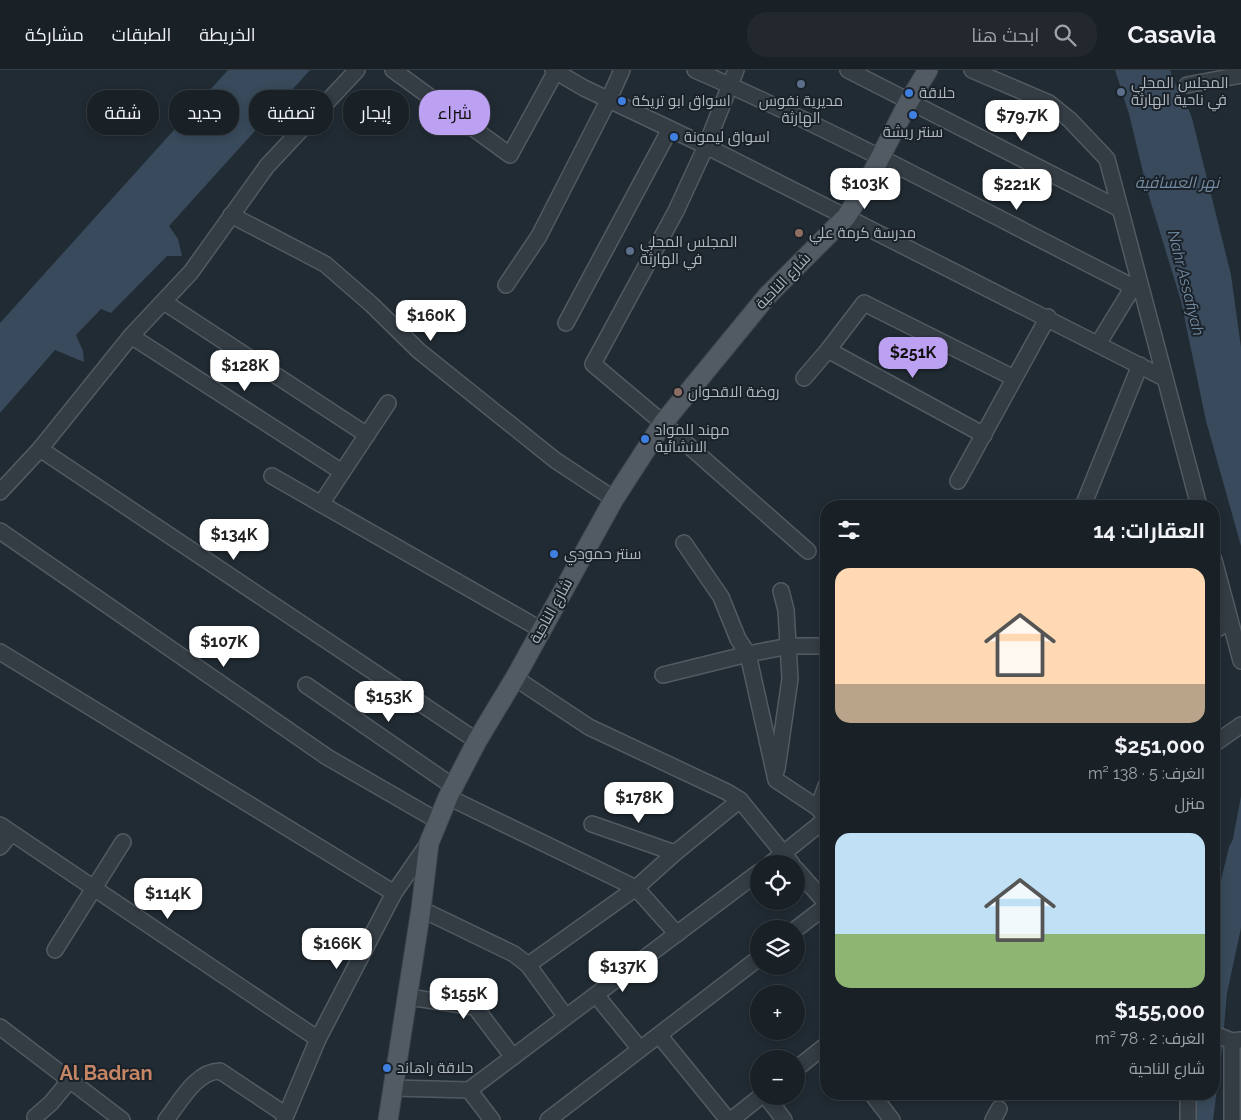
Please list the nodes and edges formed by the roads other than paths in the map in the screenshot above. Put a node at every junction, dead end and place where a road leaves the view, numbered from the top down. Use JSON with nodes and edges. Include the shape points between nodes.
{"nodes":[{"id":1,"x":357,"y":70,"type":"edge"},
{"id":2,"x":393,"y":70,"type":"edge"},
{"id":3,"x":622,"y":70,"type":"edge"},
{"id":4,"x":695,"y":70,"type":"edge"},
{"id":5,"x":736,"y":70,"type":"edge"},
{"id":6,"x":848,"y":70,"type":"edge"},
{"id":7,"x":928,"y":70,"type":"edge"},
{"id":8,"x":972,"y":70,"type":"edge"},
{"id":9,"x":554,"y":71,"type":"edge"},
{"id":10,"x":1241,"y":75,"type":"edge"},
{"id":11,"x":729,"y":85,"type":"junction"},
{"id":12,"x":1187,"y":85,"type":"dead end"},
{"id":13,"x":609,"y":99,"type":"junction"},
{"id":14,"x":909,"y":101,"type":"junction"},
{"id":15,"x":670,"y":129,"type":"junction"},
{"id":16,"x":706,"y":146,"type":"junction"},
{"id":17,"x":880,"y":158,"type":"junction"},
{"id":18,"x":1120,"y":209,"type":"junction"},
{"id":19,"x":231,"y":215,"type":"junction"},
{"id":20,"x":846,"y":217,"type":"junction"},
{"id":21,"x":506,"y":285,"type":"dead end"},
{"id":22,"x":1137,"y":289,"type":"junction"},
{"id":23,"x":164,"y":302,"type":"junction"},
{"id":24,"x":1048,"y":317,"type":"junction"},
{"id":25,"x":566,"y":323,"type":"dead end"},
{"id":26,"x":131,"y":336,"type":"junction"},
{"id":27,"x":1098,"y":344,"type":"junction"},
{"id":28,"x":828,"y":350,"type":"junction"},
{"id":29,"x":1140,"y":365,"type":"junction"},
{"id":30,"x":804,"y":378,"type":"dead end"},
{"id":31,"x":1014,"y":378,"type":"junction"},
{"id":32,"x":1164,"y":378,"type":"junction"},
{"id":33,"x":388,"y":403,"type":"dead end"},
{"id":34,"x":663,"y":423,"type":"junction"},
{"id":35,"x":984,"y":434,"type":"junction"},
{"id":36,"x":367,"y":435,"type":"junction"},
{"id":37,"x":40,"y":449,"type":"junction"},
{"id":38,"x":342,"y":472,"type":"junction"},
{"id":39,"x":272,"y":476,"type":"dead end"},
{"id":40,"x":958,"y":481,"type":"dead end"},
{"id":41,"x":0,"y":492,"type":"edge"},
{"id":42,"x":614,"y":499,"type":"junction"},
{"id":43,"x":1085,"y":500,"type":"edge"},
{"id":44,"x":1197,"y":500,"type":"edge"},
{"id":45,"x":321,"y":504,"type":"junction"},
{"id":46,"x":0,"y":531,"type":"edge"},
{"id":47,"x":684,"y":543,"type":"dead end"},
{"id":48,"x":808,"y":551,"type":"dead end"},
{"id":49,"x":1220,"y":583,"type":"edge"},
{"id":50,"x":781,"y":591,"type":"dead end"},
{"id":51,"x":1230,"y":621,"type":"junction"},
{"id":52,"x":1220,"y":627,"type":"edge"},
{"id":53,"x":540,"y":629,"type":"junction"},
{"id":54,"x":789,"y":646,"type":"junction"},
{"id":55,"x":820,"y":646,"type":"edge"},
{"id":56,"x":0,"y":652,"type":"edge"},
{"id":57,"x":748,"y":654,"type":"junction"},
{"id":58,"x":1241,"y":660,"type":"edge"},
{"id":59,"x":663,"y":675,"type":"dead end"},
{"id":60,"x":515,"y":678,"type":"junction"},
{"id":61,"x":306,"y":684,"type":"dead end"},
{"id":62,"x":1241,"y":725,"type":"edge"},
{"id":63,"x":1220,"y":740,"type":"edge"},
{"id":64,"x":477,"y":741,"type":"junction"},
{"id":65,"x":776,"y":780,"type":"junction"},
{"id":66,"x":451,"y":792,"type":"junction"},
{"id":67,"x":740,"y":800,"type":"junction"},
{"id":68,"x":820,"y":814,"type":"edge"},
{"id":69,"x":820,"y":820,"type":"edge"},
{"id":70,"x":438,"y":821,"type":"junction"},
{"id":71,"x":592,"y":824,"type":"dead end"},
{"id":72,"x":5,"y":830,"type":"edge"},
{"id":73,"x":124,"y":842,"type":"dead end"},
{"id":74,"x":429,"y":843,"type":"junction"},
{"id":75,"x":0,"y":847,"type":"edge"},
{"id":76,"x":675,"y":853,"type":"junction"},
{"id":77,"x":785,"y":855,"type":"edge"},
{"id":78,"x":791,"y":855,"type":"edge"},
{"id":79,"x":750,"y":879,"type":"edge"},
{"id":80,"x":805,"y":880,"type":"edge"},
{"id":81,"x":92,"y":888,"type":"junction"},
{"id":82,"x":636,"y":888,"type":"junction"},
{"id":83,"x":394,"y":893,"type":"junction"},
{"id":84,"x":820,"y":897,"type":"edge"},
{"id":85,"x":421,"y":909,"type":"junction"},
{"id":86,"x":820,"y":909,"type":"edge"},
{"id":87,"x":805,"y":922,"type":"edge"},
{"id":88,"x":677,"y":934,"type":"junction"},
{"id":89,"x":55,"y":950,"type":"dead end"},
{"id":90,"x":528,"y":965,"type":"junction"},
{"id":91,"x":750,"y":965,"type":"edge"},
{"id":92,"x":596,"y":995,"type":"junction"},
{"id":93,"x":408,"y":997,"type":"junction"},
{"id":94,"x":566,"y":1017,"type":"junction"},
{"id":95,"x":0,"y":1027,"type":"edge"},
{"id":96,"x":658,"y":1035,"type":"junction"},
{"id":97,"x":1220,"y":1036,"type":"edge"},
{"id":98,"x":318,"y":1039,"type":"junction"},
{"id":99,"x":1236,"y":1040,"type":"edge"},
{"id":100,"x":640,"y":1049,"type":"junction"},
{"id":101,"x":820,"y":1050,"type":"edge"},
{"id":102,"x":513,"y":1056,"type":"junction"},
{"id":103,"x":805,"y":1062,"type":"edge"},
{"id":104,"x":70,"y":1080,"type":"junction"},
{"id":105,"x":394,"y":1088,"type":"junction"},
{"id":106,"x":468,"y":1090,"type":"junction"},
{"id":107,"x":877,"y":1100,"type":"edge"},
{"id":108,"x":1188,"y":1100,"type":"edge"},
{"id":109,"x":750,"y":1104,"type":"edge"},
{"id":110,"x":773,"y":1105,"type":"edge"},
{"id":111,"x":1235,"y":1112,"type":"edge"},
{"id":112,"x":35,"y":1117,"type":"dead end"},
{"id":113,"x":285,"y":1117,"type":"edge"},
{"id":114,"x":122,"y":1120,"type":"edge"},
{"id":115,"x":166,"y":1120,"type":"edge"},
{"id":116,"x":388,"y":1120,"type":"edge"},
{"id":117,"x":492,"y":1120,"type":"edge"},
{"id":118,"x":548,"y":1120,"type":"edge"},
{"id":119,"x":729,"y":1120,"type":"edge"},
{"id":120,"x":784,"y":1120,"type":"edge"},
{"id":121,"x":892,"y":1120,"type":"edge"},
{"id":122,"x":1188,"y":1120,"type":"edge"}],
"edges":[{"from":1,"to":19,"type":"street","via":[[267,166]]},
{"from":2,"to":9,"type":"street","via":[[510,155]]},
{"from":3,"to":13,"type":"street"},
{"from":4,"to":11,"type":"street"},
{"from":5,"to":11,"type":"street"},
{"from":6,"to":14,"type":"street"},
{"from":7,"to":14,"type":"main road","name":"شارع الناحية"},
{"from":8,"to":18,"type":"street","via":[[1049,102],[1070,120],[1107,159]]},
{"from":9,"to":13,"type":"street"},
{"from":10,"to":12,"type":"street"},
{"from":11,"to":16,"type":"street"},
{"from":11,"to":17,"type":"street"},
{"from":13,"to":15,"type":"street"},
{"from":13,"to":21,"type":"street","via":[[539,236]]},
{"from":14,"to":17,"type":"main road","name":"شارع الناحية"},
{"from":14,"to":18,"type":"street"},
{"from":15,"to":16,"type":"street"},
{"from":15,"to":25,"type":"street"},
{"from":16,"to":20,"type":"street"},
{"from":16,"to":34,"type":"street","via":[[676,211],[593,364]]},
{"from":17,"to":20,"type":"main road","name":"شارع الناحية"},
{"from":17,"to":22,"type":"street"},
{"from":18,"to":22,"type":"street"},
{"from":19,"to":23,"type":"street","via":[[192,272]]},
{"from":19,"to":42,"type":"street","via":[[324,264],[426,357],[556,460]]},
{"from":20,"to":24,"type":"street"},
{"from":20,"to":34,"type":"main road","name":"شارع الناحية","via":[[768,295]]},
{"from":22,"to":27,"type":"street"},
{"from":22,"to":32,"type":"street"},
{"from":23,"to":26,"type":"street"},
{"from":23,"to":36,"type":"street"},
{"from":24,"to":27,"type":"street"},
{"from":24,"to":31,"type":"street"},
{"from":26,"to":37,"type":"street"},
{"from":26,"to":38,"type":"street"},
{"from":27,"to":29,"type":"street"},
{"from":28,"to":30,"type":"street"},
{"from":28,"to":31,"type":"street","via":[[864,303]]},
{"from":28,"to":35,"type":"street"},
{"from":29,"to":32,"type":"street"},
{"from":29,"to":43,"type":"street"},
{"from":31,"to":35,"type":"street"},
{"from":32,"to":44,"type":"street"},
{"from":33,"to":36,"type":"street"},
{"from":34,"to":42,"type":"main road","name":"شارع الناحية"},
{"from":34,"to":48,"type":"street"},
{"from":35,"to":40,"type":"street"},
{"from":36,"to":38,"type":"street"},
{"from":37,"to":41,"type":"street"},
{"from":37,"to":64,"type":"street"},
{"from":38,"to":45,"type":"street"},
{"from":39,"to":45,"type":"street"},
{"from":42,"to":53,"type":"main road","name":"شارع الناحية"},
{"from":45,"to":53,"type":"street"},
{"from":46,"to":70,"type":"street","via":[[327,757]]},
{"from":47,"to":57,"type":"street","via":[[721,597],[738,639]]},
{"from":49,"to":51,"type":"street"},
{"from":50,"to":54,"type":"street"},
{"from":51,"to":52,"type":"street"},
{"from":51,"to":58,"type":"street"},
{"from":53,"to":60,"type":"main road","name":"شارع الناحية"},
{"from":54,"to":55,"type":"street"},
{"from":54,"to":57,"type":"street"},
{"from":54,"to":65,"type":"street","via":[[790,679]]},
{"from":56,"to":83,"type":"street"},
{"from":57,"to":59,"type":"street"},
{"from":57,"to":65,"type":"street"},
{"from":60,"to":64,"type":"main road","name":"شارع الناحية"},
{"from":60,"to":67,"type":"street","via":[[589,728]]},
{"from":61,"to":66,"type":"street"},
{"from":62,"to":63,"type":"street"},
{"from":64,"to":66,"type":"main road","name":"شارع الناحية"},
{"from":65,"to":68,"type":"street"},
{"from":66,"to":70,"type":"main road","name":"شارع الناحية"},
{"from":66,"to":82,"type":"street"},
{"from":67,"to":76,"type":"street"},
{"from":67,"to":77,"type":"street"},
{"from":69,"to":78,"type":"street"},
{"from":70,"to":74,"type":"main road","name":"شارع الناحية"},
{"from":71,"to":76,"type":"street"},
{"from":72,"to":75,"type":"street"},
{"from":72,"to":81,"type":"street"},
{"from":73,"to":81,"type":"street"},
{"from":74,"to":83,"type":"street"},
{"from":74,"to":85,"type":"main road","name":"شارع الناحية"},
{"from":76,"to":82,"type":"street"},
{"from":79,"to":88,"type":"street"},
{"from":80,"to":84,"type":"street"},
{"from":81,"to":89,"type":"street"},
{"from":81,"to":98,"type":"street"},
{"from":82,"to":88,"type":"street"},
{"from":82,"to":90,"type":"street"},
{"from":83,"to":98,"type":"street"},
{"from":85,"to":90,"type":"street","via":[[514,954]]},
{"from":85,"to":93,"type":"main road","name":"شارع الناحية"},
{"from":86,"to":87,"type":"street"},
{"from":88,"to":92,"type":"street"},
{"from":90,"to":94,"type":"street"},
{"from":91,"to":96,"type":"street"},
{"from":92,"to":94,"type":"street"},
{"from":92,"to":100,"type":"street"},
{"from":93,"to":102,"type":"street","via":[[475,1007]]},
{"from":93,"to":105,"type":"main road","name":"شارع الناحية"},
{"from":94,"to":102,"type":"street"},
{"from":95,"to":104,"type":"street"},
{"from":96,"to":100,"type":"street"},
{"from":96,"to":119,"type":"street"},
{"from":97,"to":99,"type":"street"},
{"from":98,"to":113,"type":"street"},
{"from":99,"to":111,"type":"street"},
{"from":100,"to":118,"type":"street"},
{"from":101,"to":103,"type":"street"},
{"from":102,"to":106,"type":"street"},
{"from":104,"to":112,"type":"street"},
{"from":104,"to":114,"type":"street"},
{"from":105,"to":106,"type":"street"},
{"from":105,"to":116,"type":"main road","name":"شارع الناحية"},
{"from":106,"to":117,"type":"street"},
{"from":107,"to":121,"type":"street"},
{"from":108,"to":122,"type":"street"},
{"from":109,"to":119,"type":"street"},
{"from":110,"to":120,"type":"street"},
{"from":113,"to":115,"type":"street","via":[[220,1070],[200,1077]]}]}
